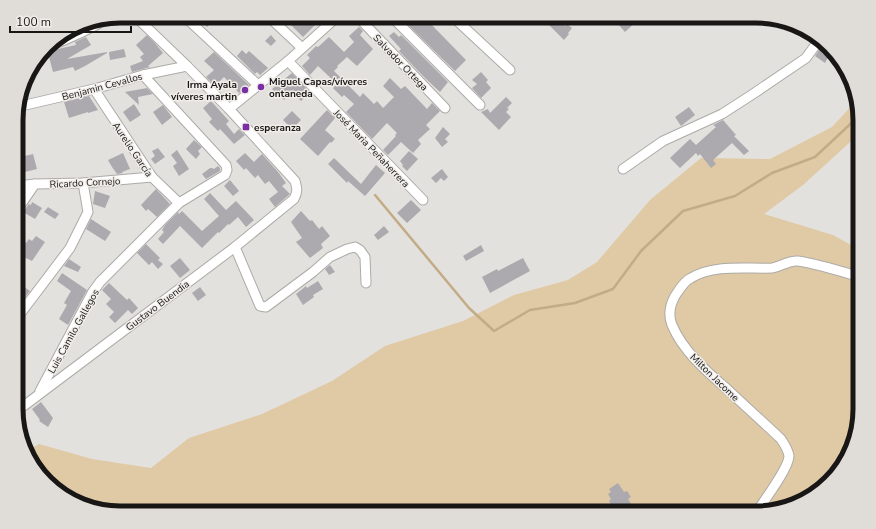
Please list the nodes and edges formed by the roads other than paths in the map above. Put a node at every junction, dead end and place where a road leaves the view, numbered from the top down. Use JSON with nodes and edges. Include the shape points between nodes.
{"nodes":[{"id":1,"x":142,"y":23,"type":"edge"},
{"id":2,"x":192,"y":23,"type":"edge"},
{"id":3,"x":275,"y":23,"type":"edge"},
{"id":4,"x":330,"y":23,"type":"edge"},
{"id":5,"x":364,"y":23,"type":"edge"},
{"id":6,"x":398,"y":23,"type":"edge"},
{"id":7,"x":460,"y":23,"type":"edge"},
{"id":8,"x":92,"y":27,"type":"edge"},
{"id":9,"x":65,"y":40,"type":"edge"},
{"id":10,"x":816,"y":44,"type":"edge"},
{"id":11,"x":302,"y":48,"type":"junction"},
{"id":12,"x":288,"y":61,"type":"junction"},
{"id":13,"x":187,"y":66,"type":"junction"},
{"id":14,"x":510,"y":70,"type":"dead end"},
{"id":15,"x":144,"y":75,"type":"junction"},
{"id":16,"x":258,"y":85,"type":"junction"},
{"id":17,"x":94,"y":89,"type":"junction"},
{"id":18,"x":24,"y":105,"type":"edge"},
{"id":19,"x":480,"y":105,"type":"dead end"},
{"id":20,"x":445,"y":108,"type":"dead end"},
{"id":21,"x":229,"y":109,"type":"junction"},
{"id":22,"x":623,"y":169,"type":"dead end"},
{"id":23,"x":152,"y":177,"type":"junction"},
{"id":24,"x":83,"y":183,"type":"junction"},
{"id":25,"x":35,"y":184,"type":"junction"},
{"id":26,"x":23,"y":185,"type":"edge"},
{"id":27,"x":423,"y":200,"type":"dead end"},
{"id":28,"x":23,"y":201,"type":"edge"},
{"id":29,"x":179,"y":203,"type":"junction"},
{"id":30,"x":235,"y":246,"type":"junction"},
{"id":31,"x":853,"y":275,"type":"edge"},
{"id":32,"x":366,"y":282,"type":"dead end"},
{"id":33,"x":23,"y":310,"type":"edge"},
{"id":34,"x":38,"y":395,"type":"junction"},
{"id":35,"x":23,"y":406,"type":"edge"},
{"id":36,"x":761,"y":506,"type":"edge"}],
"edges":[{"from":1,"to":13,"type":"street"},
{"from":2,"to":16,"type":"street"},
{"from":3,"to":11,"type":"street"},
{"from":4,"to":11,"type":"street"},
{"from":5,"to":20,"type":"street","name":"Salvador Ortega"},
{"from":6,"to":19,"type":"street"},
{"from":7,"to":14,"type":"street"},
{"from":8,"to":9,"type":"street"},
{"from":10,"to":22,"type":"street","via":[[806,58],[753,94],[722,114],[663,141]]},
{"from":11,"to":12,"type":"street"},
{"from":12,"to":16,"type":"street"},
{"from":12,"to":27,"type":"street","name":"José Maria Peñaherrera"},
{"from":13,"to":15,"type":"street","name":"Benjamin Cevallos"},
{"from":13,"to":21,"type":"street"},
{"from":15,"to":17,"type":"street","name":"Benjamin Cevallos"},
{"from":15,"to":29,"type":"street","name":"Luis Camilo Gallegos","via":[[228,170],[225,175]]},
{"from":16,"to":21,"type":"street"},
{"from":17,"to":18,"type":"street","name":"Benjamin Cevallos"},
{"from":17,"to":23,"type":"street","name":"Aurelio García"},
{"from":21,"to":30,"type":"street","name":"Gustavo Buendia","via":[[295,181],[297,190],[294,198]]},
{"from":23,"to":24,"type":"street","name":"Ricardo Cornejo"},
{"from":23,"to":29,"type":"street","name":"Aurelio García"},
{"from":24,"to":25,"type":"street","name":"Ricardo Cornejo"},
{"from":24,"to":33,"type":"street","via":[[88,212],[70,248]]},
{"from":25,"to":26,"type":"street","name":"Ricardo Cornejo"},
{"from":25,"to":28,"type":"street"},
{"from":29,"to":34,"type":"street","name":"Luis Camilo Gallegos","via":[[100,282]]},
{"from":30,"to":32,"type":"street","via":[[260,306],[266,307],[281,297],[330,257],[355,247],[365,257]]},
{"from":30,"to":34,"type":"street","name":"Gustavo Buendia"},
{"from":31,"to":36,"type":"street","name":"Milton Jacome","via":[[796,261],[774,268],[709,270],[690,278],[672,302],[672,324],[689,352],[705,370],[781,439],[788,450],[786,466]]},
{"from":34,"to":35,"type":"street","name":"Gustavo Buendia"}]}
